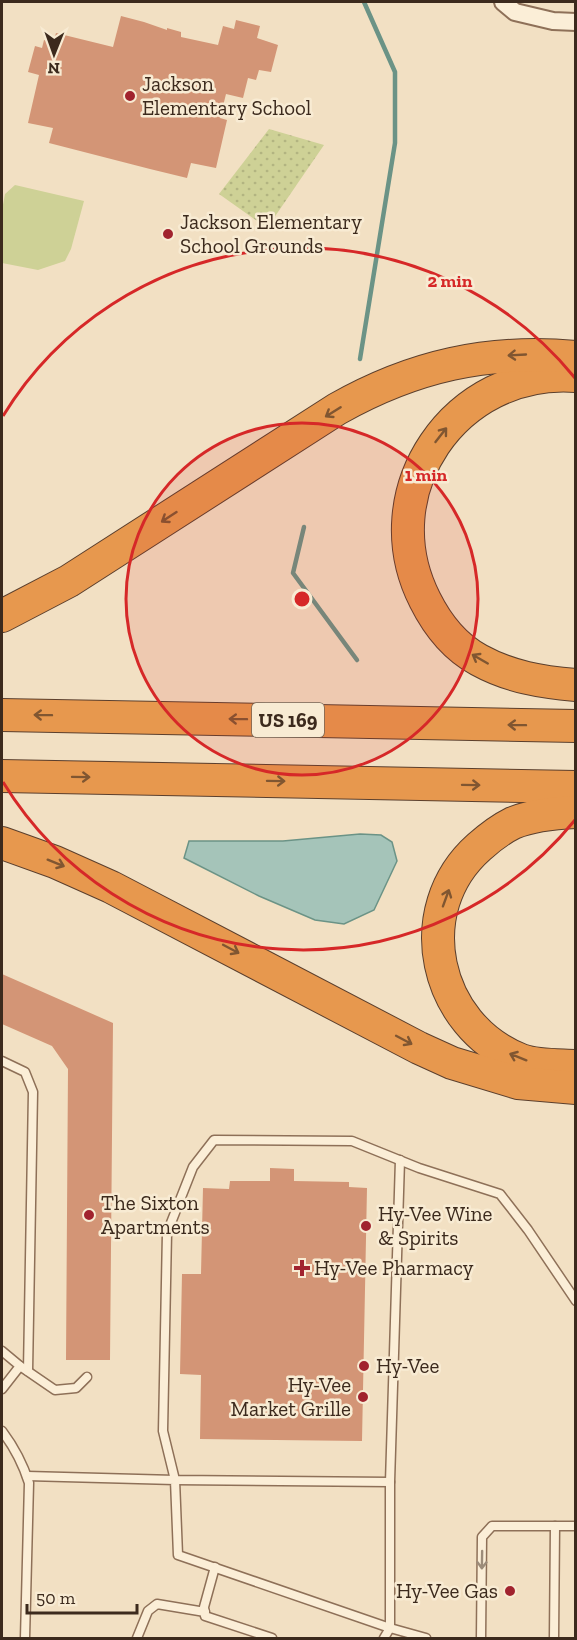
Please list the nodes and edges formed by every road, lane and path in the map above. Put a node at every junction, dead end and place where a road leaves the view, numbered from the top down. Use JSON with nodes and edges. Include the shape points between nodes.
{"nodes":[{"id":1,"x":503,"y":2,"type":"edge"},
{"id":2,"x":576,"y":21,"type":"edge"},
{"id":3,"x":576,"y":357,"type":"edge"},
{"id":4,"x":576,"y":376,"type":"edge"},
{"id":5,"x":2,"y":616,"type":"edge"},
{"id":6,"x":576,"y":685,"type":"edge"},
{"id":7,"x":2,"y":715,"type":"edge"},
{"id":8,"x":576,"y":726,"type":"edge"},
{"id":9,"x":2,"y":776,"type":"edge"},
{"id":10,"x":576,"y":787,"type":"edge"},
{"id":11,"x":576,"y":812,"type":"edge"},
{"id":12,"x":2,"y":843,"type":"edge"},
{"id":13,"x":2,"y":1061,"type":"edge"},
{"id":14,"x":576,"y":1066,"type":"edge"},
{"id":15,"x":576,"y":1088,"type":"edge"},
{"id":16,"x":400,"y":1160,"type":"junction"},
{"id":17,"x":576,"y":1301,"type":"edge"},
{"id":18,"x":2,"y":1351,"type":"edge"},
{"id":19,"x":24,"y":1368,"type":"junction"},
{"id":20,"x":87,"y":1377,"type":"dead end"},
{"id":21,"x":2,"y":1389,"type":"edge"},
{"id":22,"x":2,"y":1431,"type":"edge"},
{"id":23,"x":27,"y":1476,"type":"junction"},
{"id":24,"x":175,"y":1480,"type":"junction"},
{"id":25,"x":390,"y":1482,"type":"junction"},
{"id":26,"x":555,"y":1526,"type":"junction"},
{"id":27,"x":576,"y":1526,"type":"edge"},
{"id":28,"x":215,"y":1568,"type":"junction"},
{"id":29,"x":205,"y":1612,"type":"junction"},
{"id":30,"x":390,"y":1628,"type":"junction"},
{"id":31,"x":25,"y":1638,"type":"edge"},
{"id":32,"x":137,"y":1638,"type":"edge"},
{"id":33,"x":272,"y":1638,"type":"edge"},
{"id":34,"x":384,"y":1638,"type":"edge"},
{"id":35,"x":426,"y":1638,"type":"edge"},
{"id":36,"x":481,"y":1638,"type":"edge"},
{"id":37,"x":554,"y":1638,"type":"edge"}],
"edges":[{"from":1,"to":2,"type":"street","via":[[515,12],[553,21]]},
{"from":3,"to":5,"type":"highway","one_way":true,"via":[[480,358],[443,365],[371,390],[69,581]]},
{"from":6,"to":4,"type":"highway","one_way":true,"via":[[509,674],[477,659],[452,639],[433,616],[417,584],[408,551],[413,488],[425,458],[457,416],[502,387],[533,378]]},
{"from":8,"to":7,"type":"highway","number":"US 169","one_way":true},
{"from":9,"to":10,"type":"highway","one_way":true},
{"from":14,"to":11,"type":"highway","one_way":true,"via":[[523,1061],[492,1046],[467,1022],[451,997],[442,973],[439,948],[444,900],[470,855],[512,824]]},
{"from":12,"to":15,"type":"highway","one_way":true,"via":[[111,887],[452,1063],[518,1083]]},
{"from":13,"to":19,"type":"lane","via":[[25,1072],[33,1092]]},
{"from":16,"to":17,"type":"lane","via":[[500,1194]]},
{"from":16,"to":24,"type":"lane","via":[[352,1141],[214,1140],[193,1167],[166,1233],[163,1431]]},
{"from":16,"to":25,"type":"lane"},
{"from":18,"to":19,"type":"lane"},
{"from":19,"to":20,"type":"lane","via":[[55,1390],[76,1388]]},
{"from":19,"to":21,"type":"lane"},
{"from":22,"to":23,"type":"lane"},
{"from":23,"to":24,"type":"lane"},
{"from":23,"to":31,"type":"lane"},
{"from":24,"to":25,"type":"lane"},
{"from":24,"to":28,"type":"lane","via":[[178,1555]]},
{"from":25,"to":30,"type":"lane"},
{"from":26,"to":27,"type":"lane"},
{"from":26,"to":36,"type":"lane","one_way":true,"via":[[492,1526],[482,1536]]},
{"from":26,"to":37,"type":"lane"},
{"from":28,"to":29,"type":"lane"},
{"from":28,"to":30,"type":"lane"},
{"from":29,"to":32,"type":"lane","via":[[157,1604],[148,1611]]},
{"from":29,"to":33,"type":"lane","via":[[205,1616]]},
{"from":30,"to":34,"type":"lane"},
{"from":30,"to":35,"type":"lane"}]}
